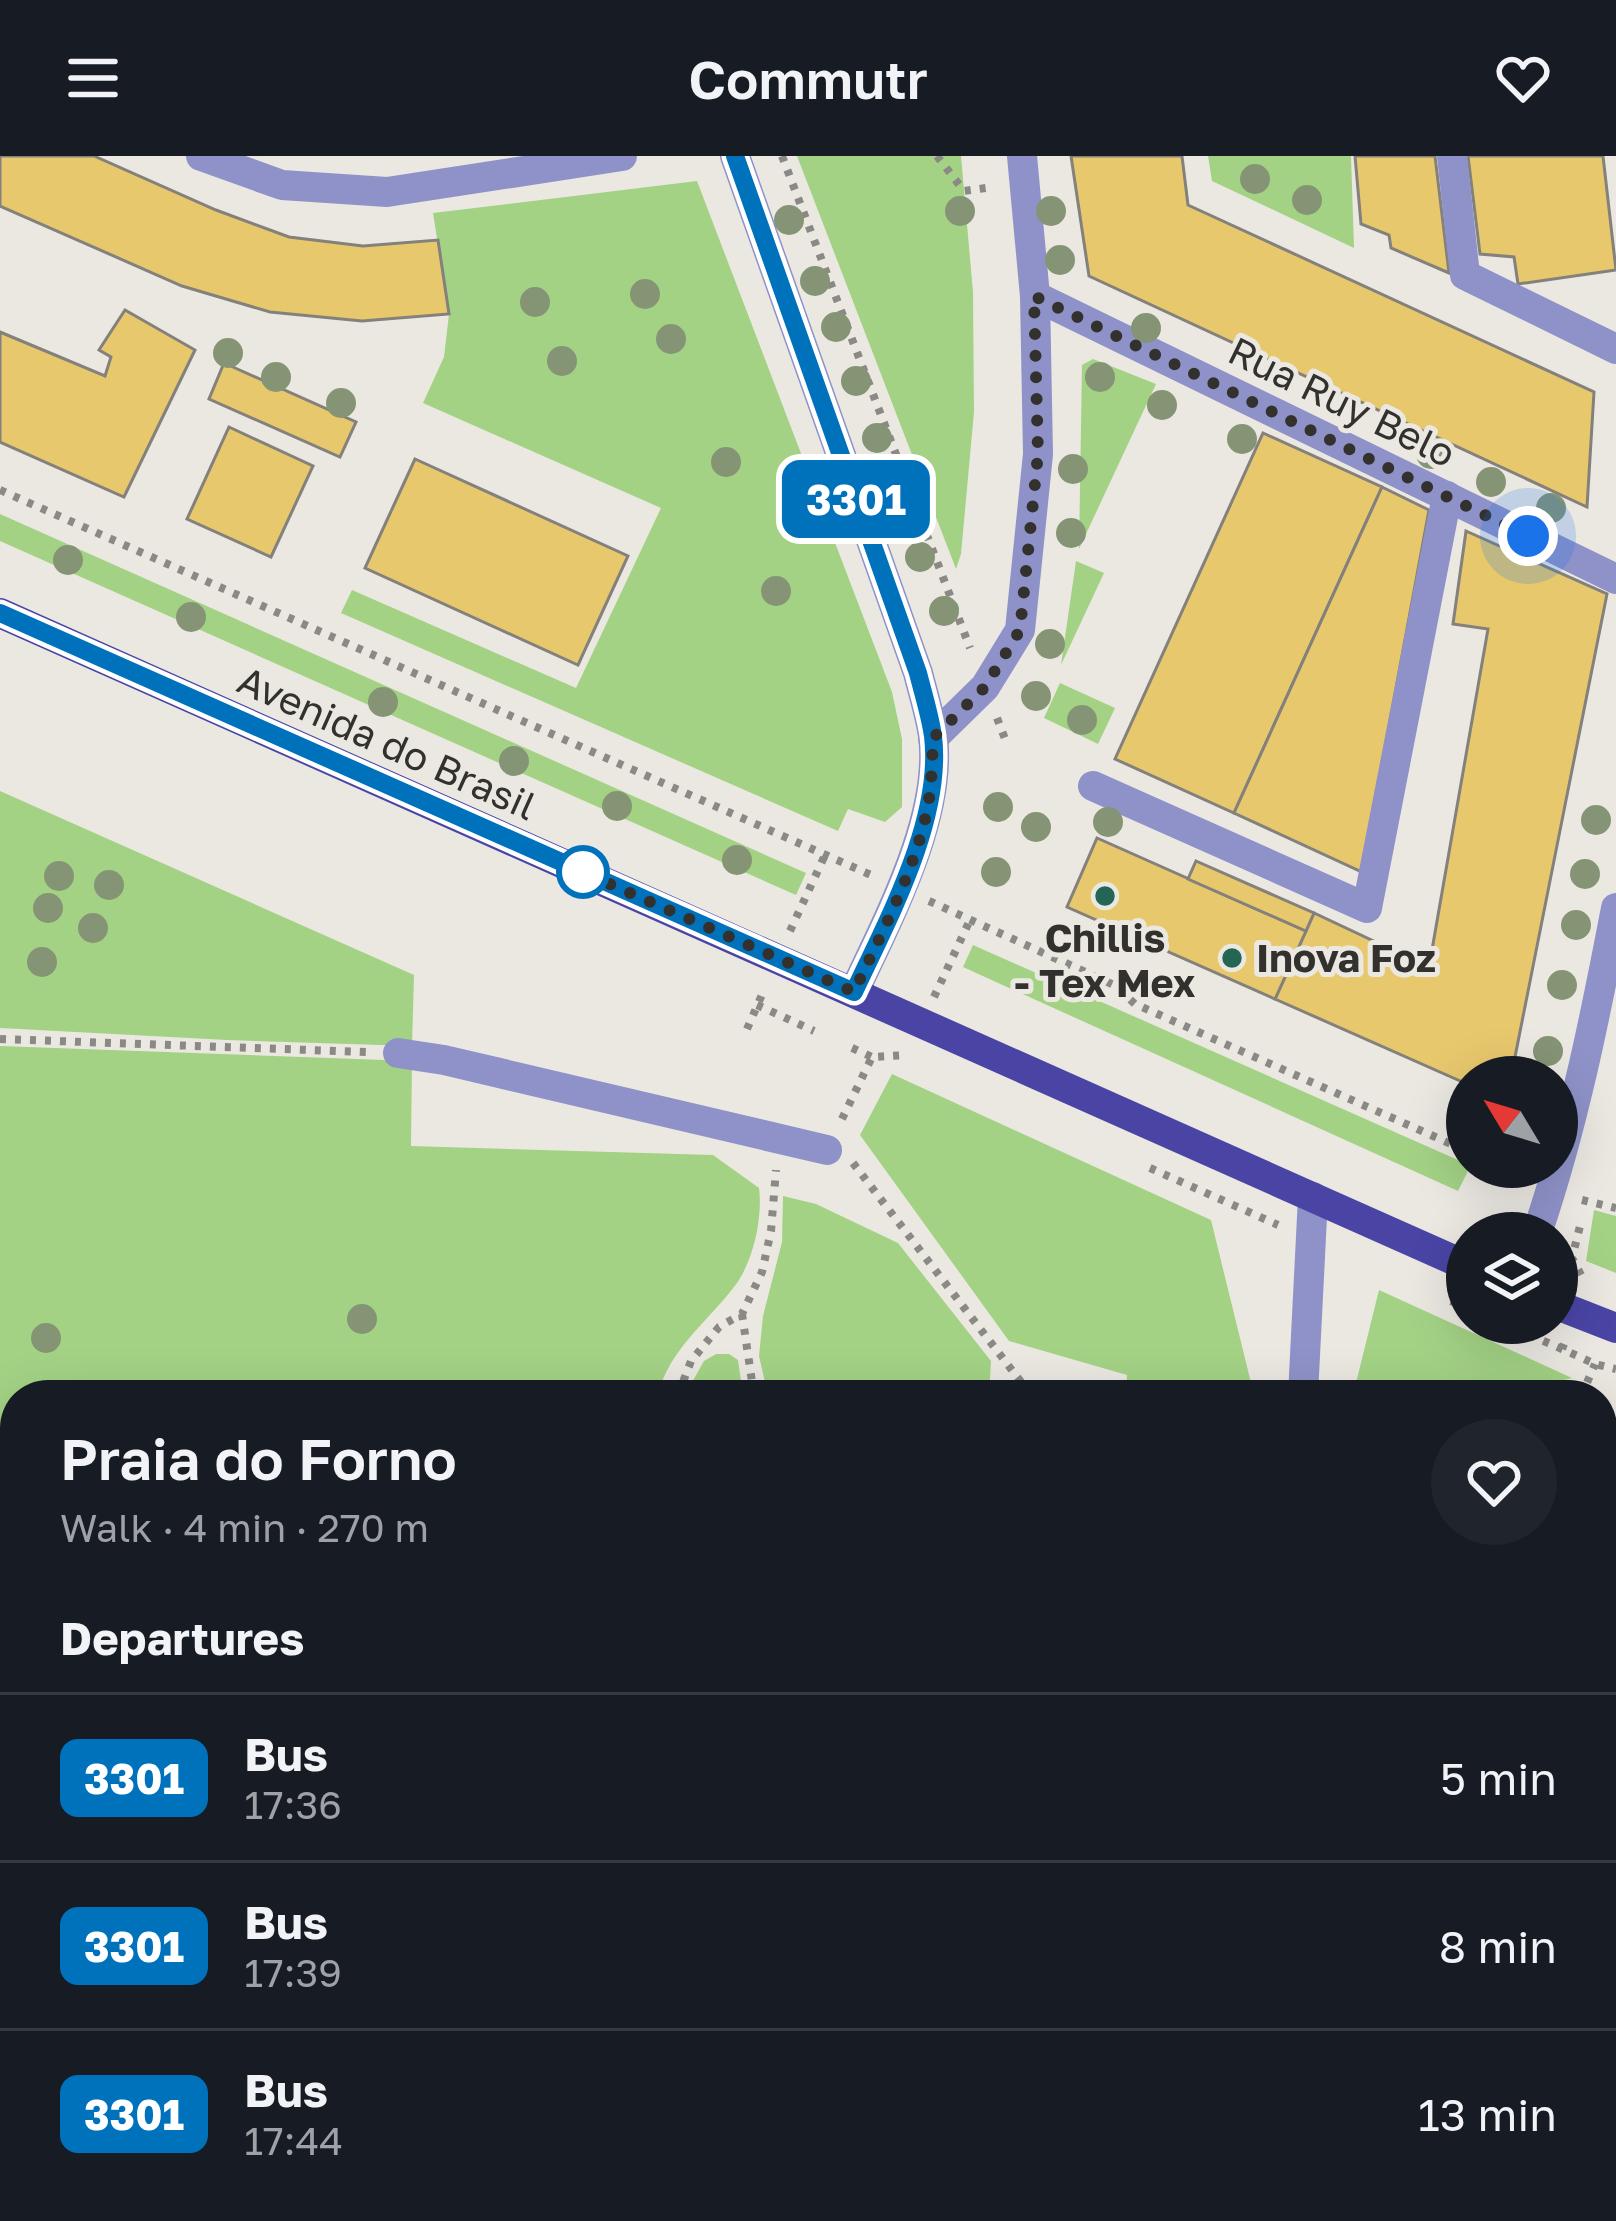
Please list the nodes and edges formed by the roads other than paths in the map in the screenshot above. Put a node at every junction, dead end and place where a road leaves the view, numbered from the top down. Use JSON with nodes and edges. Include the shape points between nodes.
{"nodes":[{"id":1,"x":201,"y":156,"type":"edge"},
{"id":2,"x":622,"y":156,"type":"edge"},
{"id":3,"x":735,"y":156,"type":"edge"},
{"id":4,"x":1452,"y":156,"type":"edge"},
{"id":5,"x":1023,"y":170,"type":"edge"},
{"id":6,"x":1034,"y":296,"type":"junction"},
{"id":7,"x":1616,"y":349,"type":"edge"},
{"id":8,"x":1447,"y":496,"type":"junction"},
{"id":9,"x":1616,"y":579,"type":"edge"},
{"id":10,"x":0,"y":613,"type":"edge"},
{"id":11,"x":933,"y":738,"type":"junction"},
{"id":12,"x":1093,"y":786,"type":"dead end"},
{"id":13,"x":1616,"y":908,"type":"edge"},
{"id":14,"x":854,"y":992,"type":"junction"},
{"id":15,"x":398,"y":1053,"type":"road end"},
{"id":16,"x":841,"y":1157,"type":"road end"},
{"id":17,"x":1313,"y":1197,"type":"junction"},
{"id":18,"x":1544,"y":1212,"type":"edge"},
{"id":19,"x":1446,"y":1257,"type":"edge"},
{"id":20,"x":1578,"y":1313,"type":"edge"},
{"id":21,"x":1616,"y":1328,"type":"edge"},
{"id":22,"x":1304,"y":1380,"type":"edge"}],
"edges":[{"from":1,"to":2,"type":"street","via":[[282,185],[387,192]]},
{"from":3,"to":11,"type":"street","via":[[918,673]]},
{"from":4,"to":7,"type":"street","via":[[1465,275]]},
{"from":5,"to":6,"type":"street"},
{"from":6,"to":8,"type":"street","name":"Rua Ruy Belo"},
{"from":6,"to":11,"type":"street","via":[[1038,454],[1020,630],[985,687]]},
{"from":8,"to":9,"type":"street","name":"Rua Ruy Belo"},
{"from":8,"to":12,"type":"street","via":[[1366,908]]},
{"from":10,"to":14,"type":"main road","name":"Avenida do Brasil"},
{"from":11,"to":14,"type":"street","via":[[915,854]]},
{"from":13,"to":18,"type":"street"},
{"from":14,"to":17,"type":"main road","name":"Avenida do Brasil"},
{"from":15,"to":16,"type":"street"},
{"from":17,"to":19,"type":"main road","name":"Avenida do Brasil"},
{"from":17,"to":22,"type":"street"},
{"from":20,"to":21,"type":"main road"}]}
